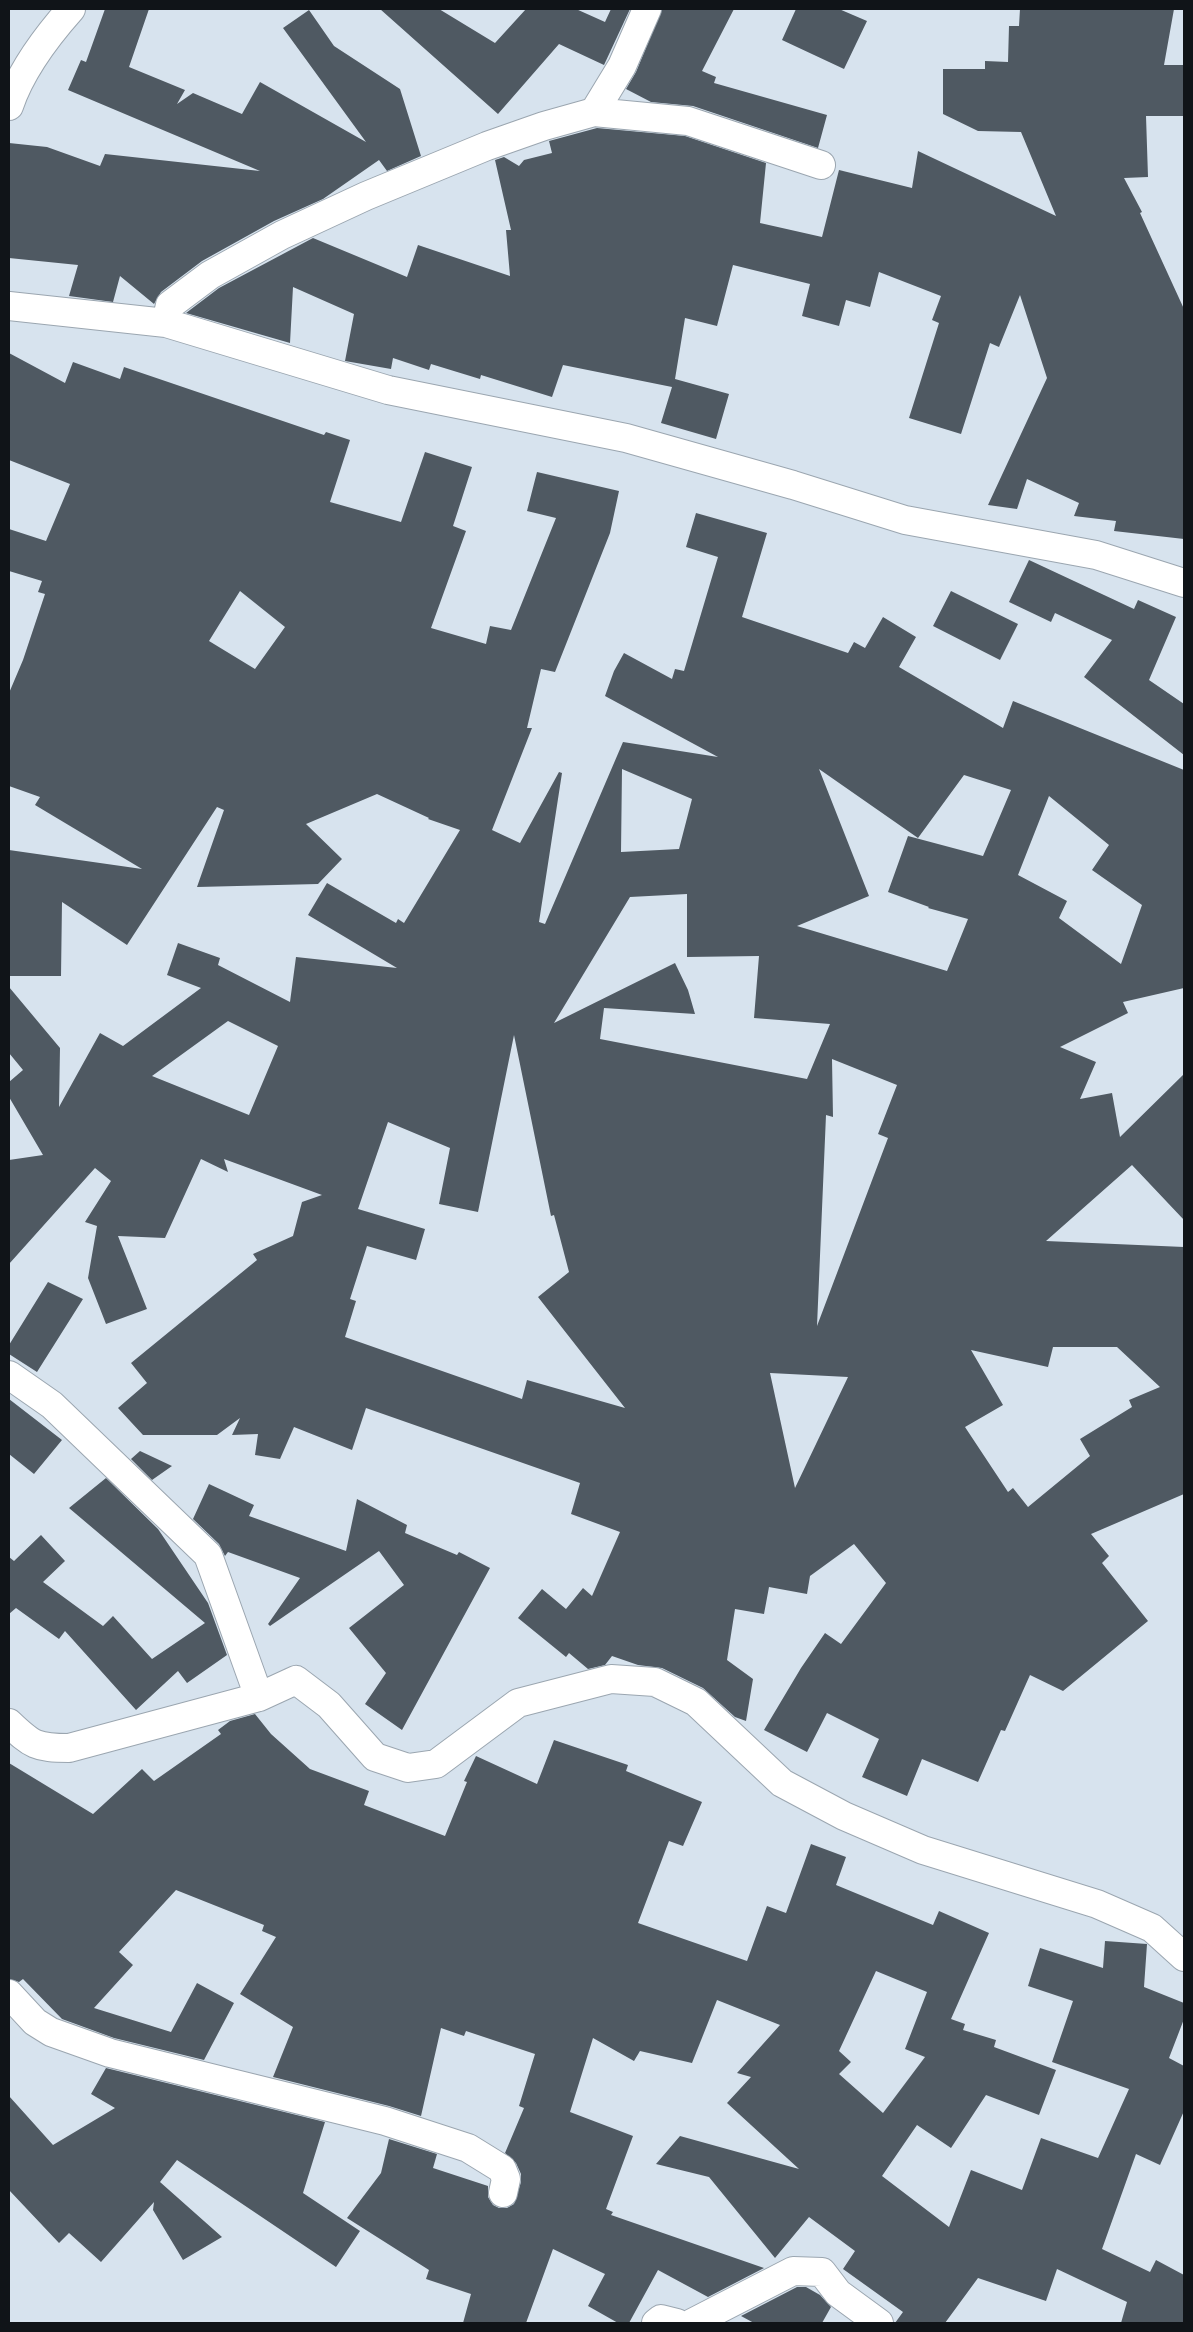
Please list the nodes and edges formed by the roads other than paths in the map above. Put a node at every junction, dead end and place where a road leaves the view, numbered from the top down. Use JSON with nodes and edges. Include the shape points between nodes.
{"nodes":[{"id":1,"x":71,"y":9,"type":"edge"},
{"id":2,"x":647,"y":9,"type":"edge"},
{"id":3,"x":9,"y":106,"type":"edge"},
{"id":4,"x":594,"y":112,"type":"junction"},
{"id":5,"x":821,"y":165,"type":"dead end"},
{"id":6,"x":9,"y":306,"type":"edge"},
{"id":7,"x":166,"y":324,"type":"junction"},
{"id":8,"x":1184,"y":583,"type":"edge"},
{"id":9,"x":9,"y":1375,"type":"edge"},
{"id":10,"x":259,"y":1697,"type":"junction"},
{"id":11,"x":9,"y":1722,"type":"edge"},
{"id":12,"x":1184,"y":1957,"type":"edge"},
{"id":13,"x":9,"y":1994,"type":"edge"},
{"id":14,"x":503,"y":2193,"type":"dead end"},
{"id":15,"x":656,"y":2323,"type":"edge"},
{"id":16,"x":677,"y":2323,"type":"edge"},
{"id":17,"x":692,"y":2323,"type":"edge"},
{"id":18,"x":879,"y":2323,"type":"edge"}],
"edges":[{"from":1,"to":3,"type":"street","via":[[51,31],[13,92]]},
{"from":2,"to":4,"type":"street","via":[[622,66]]},
{"from":4,"to":5,"type":"street","via":[[688,121]]},
{"from":4,"to":7,"type":"street","via":[[487,146],[282,235],[210,275],[170,305]]},
{"from":6,"to":7,"type":"street"},
{"from":7,"to":8,"type":"street","via":[[388,390],[626,438],[905,520],[1096,555]]},
{"from":9,"to":10,"type":"street","via":[[52,1405],[208,1555]]},
{"from":10,"to":11,"type":"street","via":[[69,1748],[43,1748],[26,1739]]},
{"from":10,"to":12,"type":"street","via":[[296,1680],[329,1705],[375,1757],[408,1768],[436,1764],[518,1703],[611,1679],[655,1682],[696,1702],[782,1783],[844,1816],[923,1850],[1097,1904],[1152,1928]]},
{"from":13,"to":14,"type":"street","via":[[35,2022],[51,2032],[110,2053],[385,2121],[468,2148],[502,2169],[506,2179]]},
{"from":15,"to":16,"type":"street","via":[[661,2319]]},
{"from":17,"to":18,"type":"street","via":[[793,2271],[822,2272],[838,2293]]}]}
